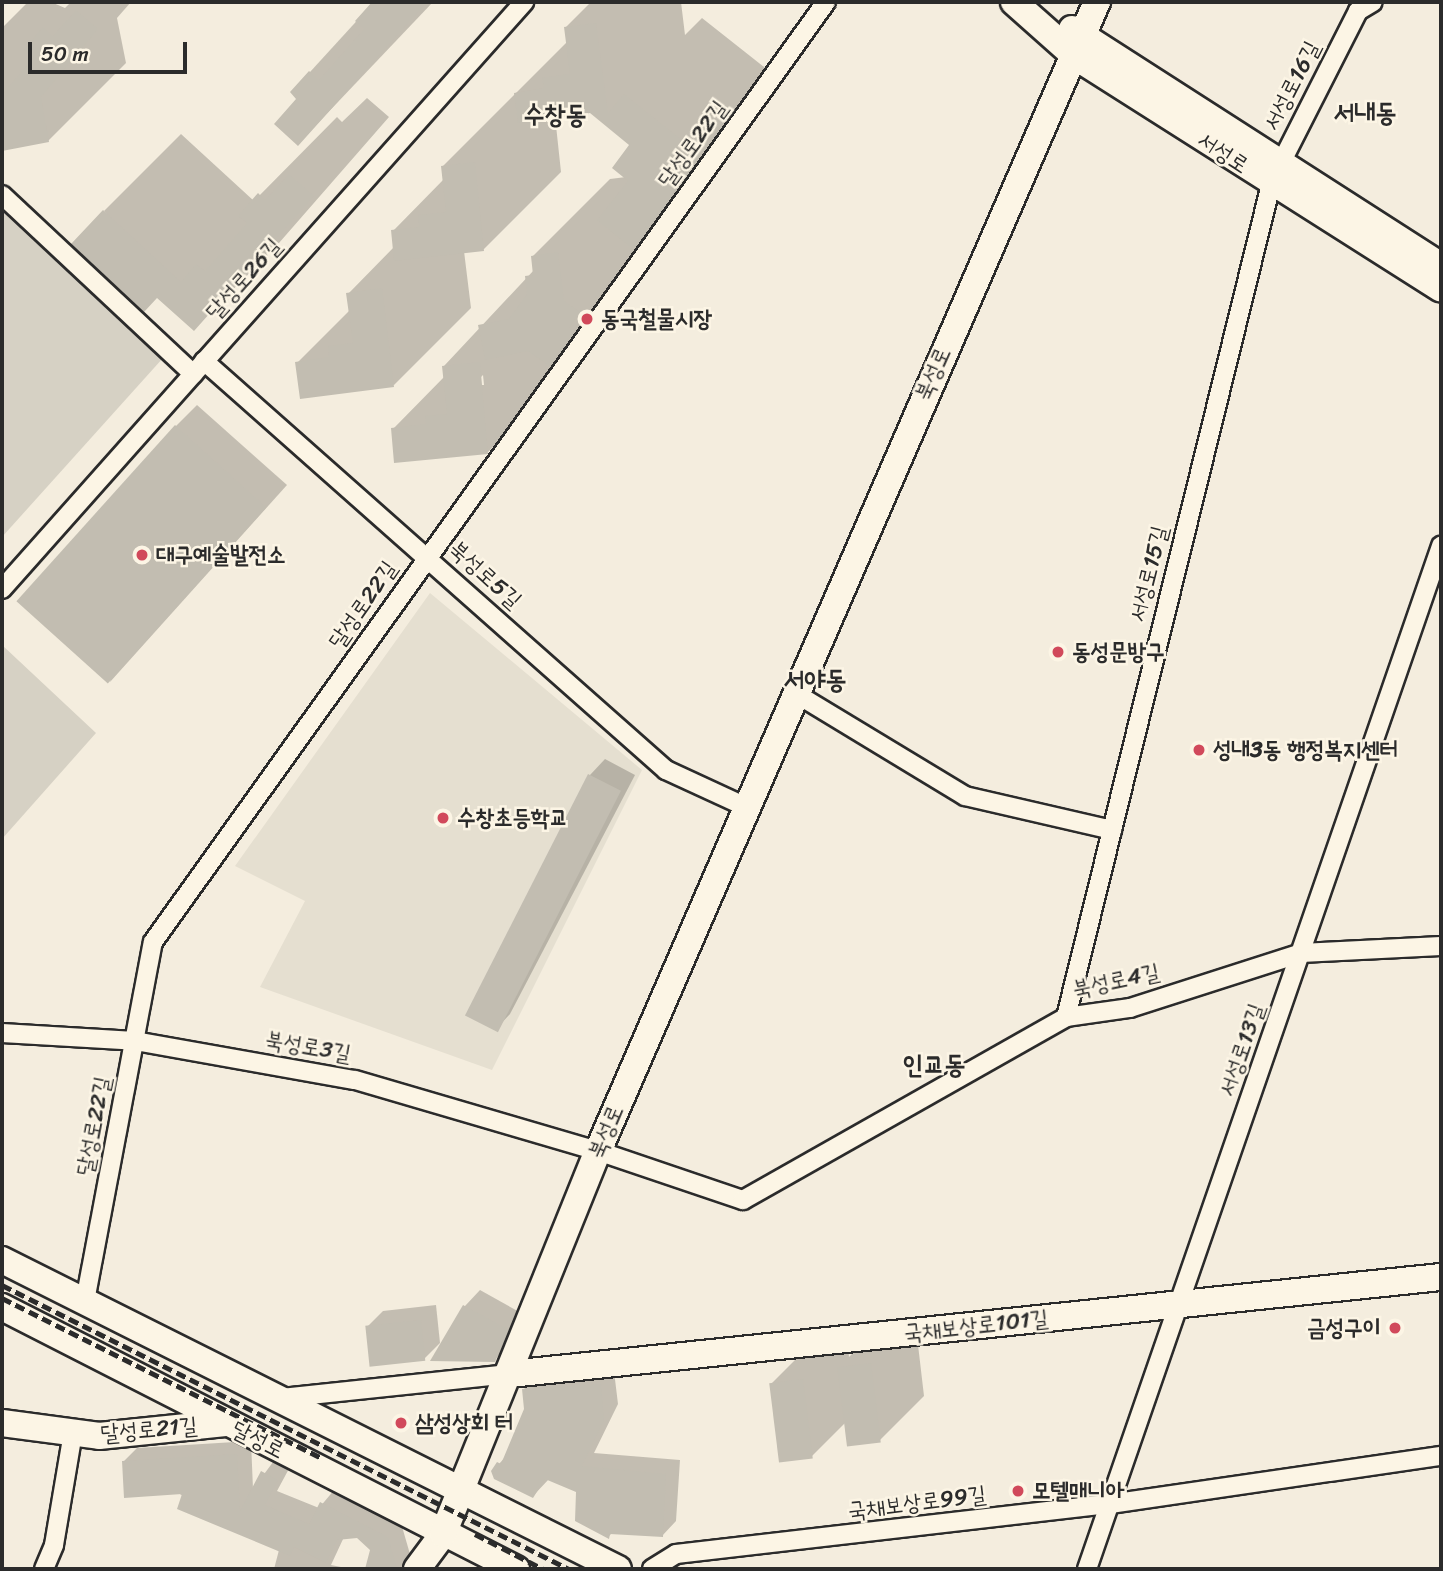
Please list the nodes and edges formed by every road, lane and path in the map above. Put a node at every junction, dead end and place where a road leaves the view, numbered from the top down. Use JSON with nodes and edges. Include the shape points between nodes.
{"nodes":[{"id":1,"x":524,"y":2,"type":"edge"},
{"id":2,"x":827,"y":2,"type":"edge"},
{"id":3,"x":1015,"y":2,"type":"edge"},
{"id":4,"x":1097,"y":2,"type":"edge"},
{"id":5,"x":1373,"y":2,"type":"edge"},
{"id":6,"x":1081,"y":46,"type":"junction"},
{"id":7,"x":1276,"y":172,"type":"junction"},
{"id":8,"x":2,"y":195,"type":"edge"},
{"id":9,"x":1441,"y":266,"type":"edge"},
{"id":10,"x":1441,"y":289,"type":"edge"},
{"id":11,"x":199,"y":368,"type":"junction"},
{"id":12,"x":1441,"y":546,"type":"edge"},
{"id":13,"x":428,"y":556,"type":"junction"},
{"id":14,"x":2,"y":589,"type":"edge"},
{"id":15,"x":794,"y":693,"type":"junction"},
{"id":16,"x":746,"y":807,"type":"junction"},
{"id":17,"x":1112,"y":830,"type":"junction"},
{"id":18,"x":1441,"y":946,"type":"edge"},
{"id":19,"x":1301,"y":953,"type":"junction"},
{"id":20,"x":1066,"y":1017,"type":"junction"},
{"id":21,"x":2,"y":1033,"type":"edge"},
{"id":22,"x":135,"y":1041,"type":"junction"},
{"id":23,"x":598,"y":1151,"type":"junction"},
{"id":24,"x":2,"y":1260,"type":"edge"},
{"id":25,"x":1441,"y":1277,"type":"edge"},
{"id":26,"x":85,"y":1301,"type":"junction"},
{"id":27,"x":1179,"y":1305,"type":"junction"},
{"id":28,"x":2,"y":1307,"type":"edge"},
{"id":29,"x":510,"y":1374,"type":"junction"},
{"id":30,"x":281,"y":1398,"type":"junction"},
{"id":31,"x":2,"y":1423,"type":"edge"},
{"id":32,"x":225,"y":1423,"type":"junction"},
{"id":33,"x":73,"y":1433,"type":"junction"},
{"id":34,"x":1441,"y":1456,"type":"edge"},
{"id":35,"x":461,"y":1493,"type":"junction"},
{"id":36,"x":1110,"y":1504,"type":"junction"},
{"id":37,"x":443,"y":1534,"type":"junction"},
{"id":38,"x":44,"y":1569,"type":"edge"},
{"id":39,"x":417,"y":1569,"type":"edge"},
{"id":40,"x":516,"y":1569,"type":"edge"},
{"id":41,"x":618,"y":1569,"type":"edge"},
{"id":42,"x":652,"y":1569,"type":"edge"},
{"id":43,"x":1087,"y":1569,"type":"edge"}],
"edges":[{"from":1,"to":11,"type":"street","name":"달성로26길"},
{"from":2,"to":13,"type":"street","name":"달성로22길"},
{"from":3,"to":6,"type":"street","name":"서성로"},
{"from":4,"to":6,"type":"street","name":"북성로"},
{"from":5,"to":7,"type":"street","name":"서성로16길","via":[[1358,11]]},
{"from":6,"to":7,"type":"street","name":"서성로"},
{"from":6,"to":15,"type":"street","name":"북성로"},
{"from":7,"to":9,"type":"street","name":"서성로"},
{"from":7,"to":10,"type":"street","name":"서성로"},
{"from":7,"to":17,"type":"street","name":"서성로15길"},
{"from":8,"to":11,"type":"street","name":"북성로5길"},
{"from":11,"to":13,"type":"street","name":"북성로5길"},
{"from":11,"to":14,"type":"street","name":"달성로26길"},
{"from":12,"to":19,"type":"street","name":"서성로13길"},
{"from":13,"to":16,"type":"street","name":"북성로5길","via":[[666,770]]},
{"from":13,"to":22,"type":"street","name":"달성로22길","via":[[153,942]]},
{"from":15,"to":16,"type":"street","name":"북성로"},
{"from":15,"to":17,"type":"street","via":[[965,796]]},
{"from":16,"to":23,"type":"street","name":"북성로"},
{"from":17,"to":20,"type":"street","name":"서성로15길"},
{"from":18,"to":19,"type":"street","name":"북성로4길"},
{"from":19,"to":20,"type":"street","name":"북성로4길","via":[[1130,1008]]},
{"from":19,"to":27,"type":"street","name":"서성로13길"},
{"from":20,"to":23,"type":"street","name":"북성로4길","via":[[743,1200]]},
{"from":21,"to":22,"type":"street","name":"북성로3길"},
{"from":22,"to":23,"type":"street","name":"북성로3길","via":[[355,1080]]},
{"from":22,"to":26,"type":"street","name":"달성로22길"},
{"from":23,"to":29,"type":"street","name":"북성로"},
{"from":24,"to":26,"type":"street"},
{"from":25,"to":27,"type":"street","name":"국채보상로101길"},
{"from":26,"to":30,"type":"street"},
{"from":27,"to":29,"type":"street","name":"국채보상로101길"},
{"from":27,"to":36,"type":"street","name":"서성로13길"},
{"from":28,"to":32,"type":"street","name":"달성로"},
{"from":29,"to":30,"type":"street"},
{"from":29,"to":35,"type":"street","name":"북성로"},
{"from":30,"to":35,"type":"street"},
{"from":31,"to":33,"type":"street","name":"달성로21길"},
{"from":32,"to":33,"type":"street","name":"달성로21길","via":[[99,1436]]},
{"from":32,"to":37,"type":"street","name":"달성로"},
{"from":33,"to":38,"type":"street","name":"달성로21길","via":[[54,1545]]},
{"from":34,"to":36,"type":"street","name":"국채보상로99길"},
{"from":35,"to":37,"type":"street","name":"북성로"},
{"from":35,"to":41,"type":"street"},
{"from":36,"to":42,"type":"street","name":"국채보상로99길","via":[[676,1554]]},
{"from":36,"to":43,"type":"street","name":"서성로13길"},
{"from":37,"to":39,"type":"street","name":"북성로"},
{"from":37,"to":40,"type":"street","name":"달성로"}]}
